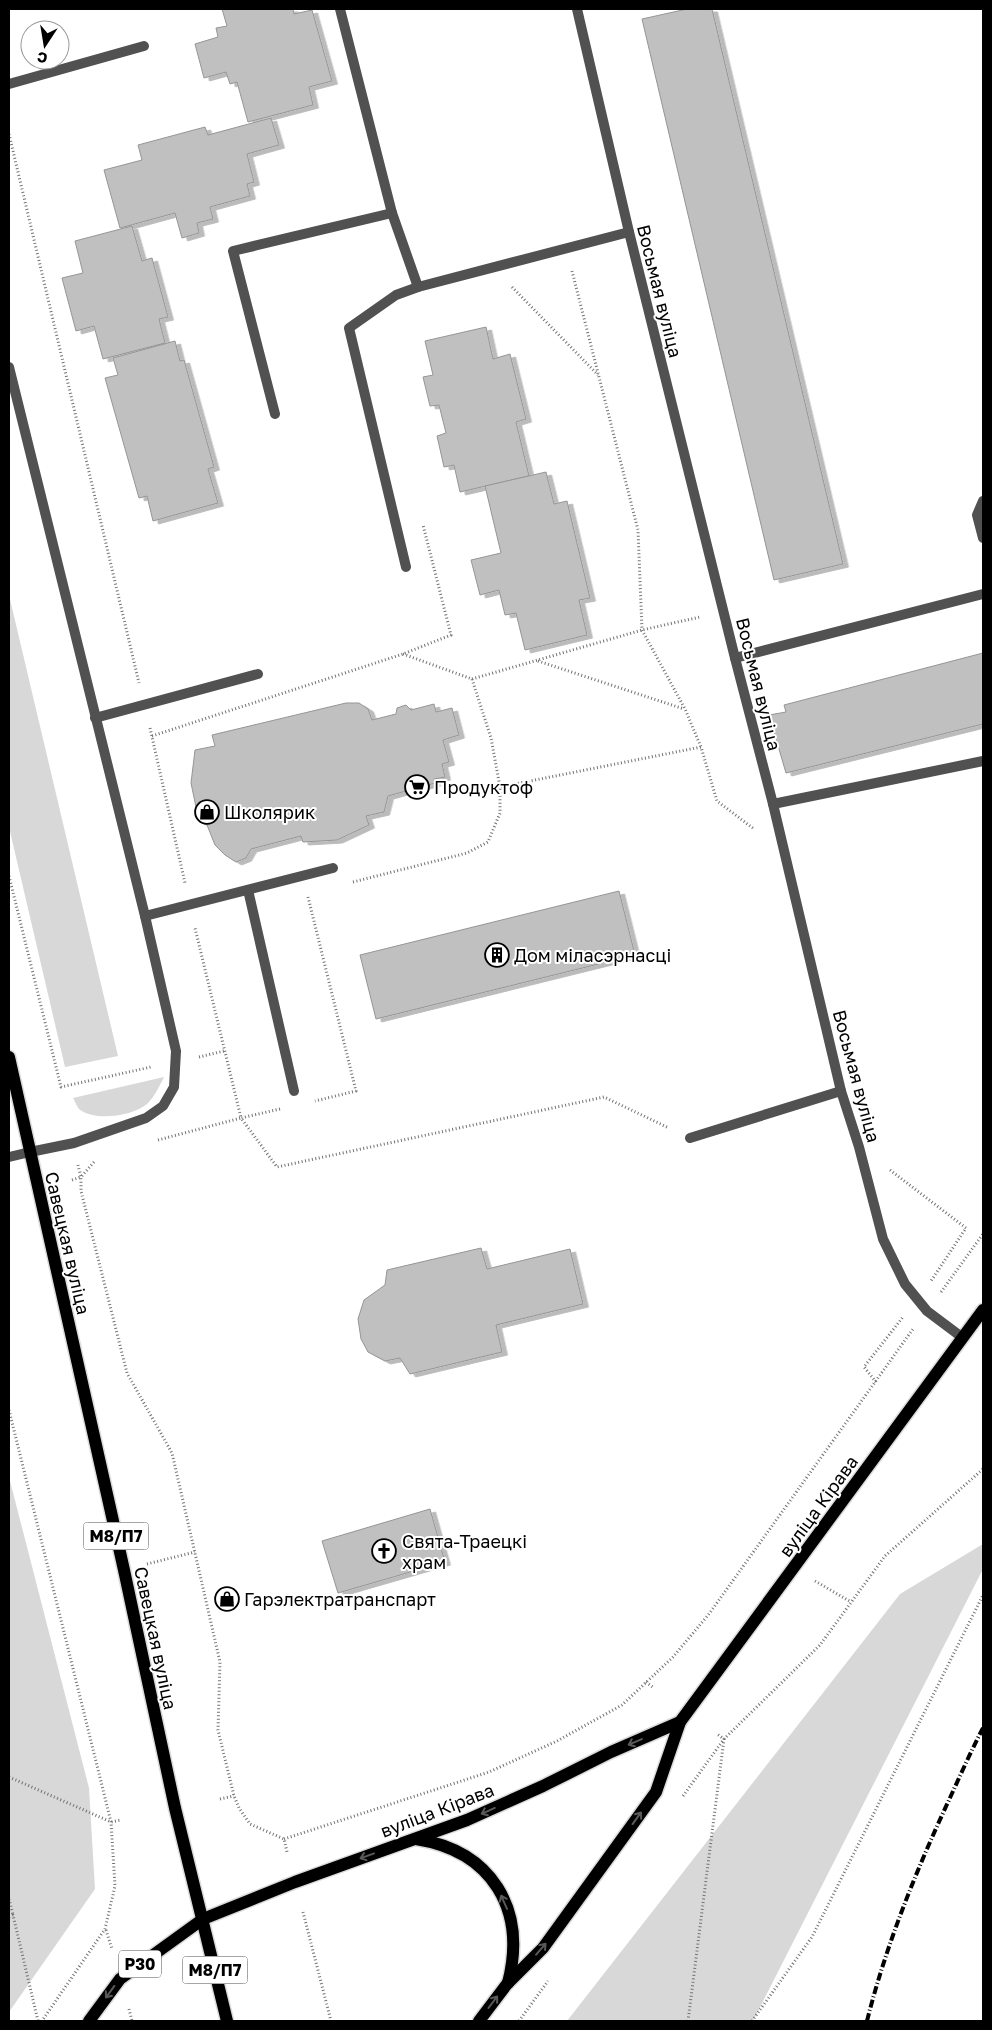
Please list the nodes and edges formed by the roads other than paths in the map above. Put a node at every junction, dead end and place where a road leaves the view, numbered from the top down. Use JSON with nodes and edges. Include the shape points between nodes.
{"nodes":[{"id":1,"x":340,"y":9,"type":"edge"},
{"id":2,"x":577,"y":9,"type":"edge"},
{"id":3,"x":144,"y":46,"type":"dead end"},
{"id":4,"x":9,"y":84,"type":"edge"},
{"id":5,"x":392,"y":213,"type":"junction"},
{"id":6,"x":629,"y":232,"type":"junction"},
{"id":7,"x":418,"y":287,"type":"junction"},
{"id":8,"x":9,"y":367,"type":"edge"},
{"id":9,"x":275,"y":414,"type":"dead end"},
{"id":10,"x":983,"y":501,"type":"edge"},
{"id":11,"x":983,"y":538,"type":"edge"},
{"id":12,"x":406,"y":567,"type":"dead end"},
{"id":13,"x":983,"y":594,"type":"edge"},
{"id":14,"x":734,"y":658,"type":"junction"},
{"id":15,"x":258,"y":674,"type":"dead end"},
{"id":16,"x":95,"y":718,"type":"junction"},
{"id":17,"x":983,"y":761,"type":"edge"},
{"id":18,"x":773,"y":804,"type":"junction"},
{"id":19,"x":333,"y":868,"type":"dead end"},
{"id":20,"x":248,"y":890,"type":"junction"},
{"id":21,"x":145,"y":916,"type":"junction"},
{"id":22,"x":9,"y":1057,"type":"edge"},
{"id":23,"x":294,"y":1091,"type":"dead end"},
{"id":24,"x":841,"y":1091,"type":"junction"},
{"id":25,"x":690,"y":1138,"type":"road end"},
{"id":26,"x":30,"y":1152,"type":"junction"},
{"id":27,"x":9,"y":1157,"type":"edge"},
{"id":28,"x":983,"y":1310,"type":"edge"},
{"id":29,"x":963,"y":1338,"type":"junction"},
{"id":30,"x":680,"y":1722,"type":"junction"},
{"id":31,"x":413,"y":1839,"type":"junction"},
{"id":32,"x":202,"y":1919,"type":"junction"},
{"id":33,"x":507,"y":1984,"type":"junction"},
{"id":34,"x":89,"y":2021,"type":"edge"},
{"id":35,"x":227,"y":2021,"type":"edge"},
{"id":36,"x":479,"y":2021,"type":"edge"}],
"edges":[{"from":1,"to":5,"type":"street"},
{"from":2,"to":6,"type":"street","name":"Восьмая вуліца"},
{"from":3,"to":4,"type":"street"},
{"from":5,"to":7,"type":"street"},
{"from":5,"to":9,"type":"street","via":[[233,251]]},
{"from":6,"to":7,"type":"street"},
{"from":6,"to":14,"type":"street","name":"Восьмая вуліца"},
{"from":7,"to":12,"type":"street","via":[[396,295],[349,328]]},
{"from":8,"to":16,"type":"street"},
{"from":10,"to":11,"type":"street","via":[[977,515]]},
{"from":13,"to":14,"type":"street"},
{"from":14,"to":18,"type":"street","name":"Восьмая вуліца"},
{"from":15,"to":16,"type":"street"},
{"from":16,"to":21,"type":"street"},
{"from":17,"to":18,"type":"street"},
{"from":18,"to":24,"type":"street","name":"Восьмая вуліца"},
{"from":19,"to":20,"type":"street"},
{"from":20,"to":21,"type":"street"},
{"from":20,"to":23,"type":"street"},
{"from":21,"to":26,"type":"street","via":[[176,1051],[174,1087],[163,1106],[146,1118],[74,1143]]},
{"from":22,"to":26,"type":"main road","name":"Савецкая вуліца","number":"М8/П7"},
{"from":24,"to":25,"type":"street"},
{"from":24,"to":29,"type":"street","name":"Восьмая вуліца","via":[[860,1147],[883,1239],[905,1284],[927,1311]]},
{"from":26,"to":27,"type":"street"},
{"from":26,"to":32,"type":"main road","name":"Савецкая вуліца","number":"М8/П7"},
{"from":28,"to":29,"type":"main road","name":"вуліца Кірава"},
{"from":29,"to":30,"type":"main road","name":"вуліца Кірава"},
{"from":30,"to":31,"type":"main road","name":"вуліца Кірава","one_way":true,"via":[[467,1820]]},
{"from":33,"to":30,"type":"main road","name":"вуліца Кірава","one_way":true,"via":[[543,1948],[656,1792]]},
{"from":31,"to":32,"type":"main road","name":"вуліца Кірава","one_way":true},
{"from":33,"to":31,"type":"main road","one_way":true,"via":[[513,1964],[512,1924],[497,1886],[469,1858],[452,1848]]},
{"from":32,"to":34,"type":"main road","number":"Р30","one_way":true,"via":[[120,1979]]},
{"from":32,"to":35,"type":"main road","name":"Савецкая вуліца","number":"М8/П7"},
{"from":36,"to":33,"type":"main road","name":"вуліца Кірава","one_way":true}]}
